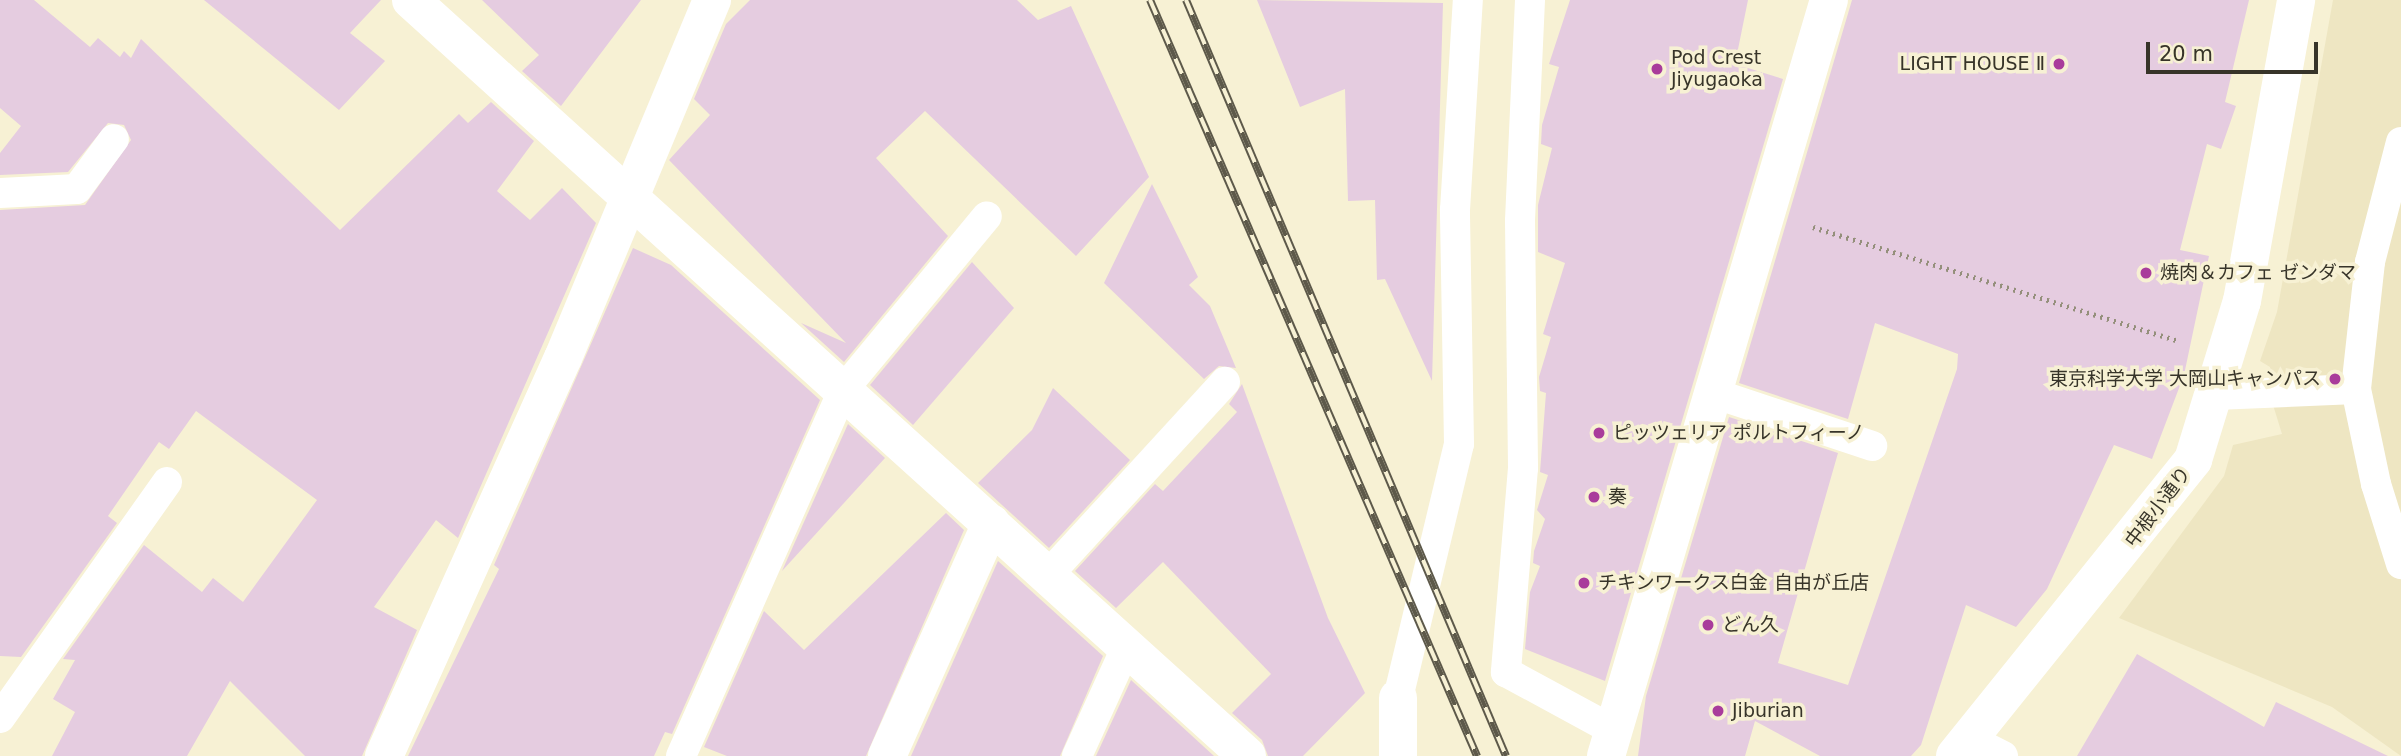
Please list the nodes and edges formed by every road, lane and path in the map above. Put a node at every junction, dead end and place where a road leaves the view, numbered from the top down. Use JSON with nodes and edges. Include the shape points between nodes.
{"nodes":[{"id":1,"x":411,"y":0,"type":"edge"},
{"id":2,"x":712,"y":0,"type":"edge"},
{"id":3,"x":1468,"y":0,"type":"edge"},
{"id":4,"x":1530,"y":0,"type":"edge"},
{"id":5,"x":1829,"y":0,"type":"edge"},
{"id":6,"x":2296,"y":0,"type":"edge"},
{"id":7,"x":114,"y":139,"type":"dead end"},
{"id":8,"x":2401,"y":142,"type":"edge"},
{"id":9,"x":0,"y":193,"type":"edge"},
{"id":10,"x":630,"y":195,"type":"junction"},
{"id":11,"x":1763,"y":211,"type":"junction"},
{"id":12,"x":987,"y":216,"type":"dead end"},
{"id":13,"x":2226,"y":356,"type":"junction"},
{"id":14,"x":1225,"y":382,"type":"dead end"},
{"id":15,"x":2356,"y":389,"type":"junction"},
{"id":16,"x":844,"y":390,"type":"junction"},
{"id":17,"x":1710,"y":393,"type":"junction"},
{"id":18,"x":2215,"y":395,"type":"junction"},
{"id":19,"x":1872,"y":446,"type":"dead end"},
{"id":20,"x":167,"y":482,"type":"dead end"},
{"id":21,"x":991,"y":523,"type":"junction"},
{"id":22,"x":2401,"y":564,"type":"edge"},
{"id":23,"x":1048,"y":575,"type":"junction"},
{"id":24,"x":1127,"y":646,"type":"junction"},
{"id":25,"x":1398,"y":698,"type":"joint"},
{"id":26,"x":0,"y":718,"type":"edge"},
{"id":27,"x":1609,"y":743,"type":"edge"},
{"id":28,"x":1962,"y":747,"type":"edge"},
{"id":29,"x":384,"y":756,"type":"edge"},
{"id":30,"x":681,"y":756,"type":"edge"},
{"id":31,"x":887,"y":756,"type":"edge"},
{"id":32,"x":1077,"y":756,"type":"edge"},
{"id":33,"x":1247,"y":756,"type":"edge"},
{"id":34,"x":1398,"y":756,"type":"edge"},
{"id":35,"x":2003,"y":756,"type":"edge"}],
"edges":[{"from":1,"to":10,"type":"street"},
{"from":2,"to":10,"type":"street"},
{"from":3,"to":25,"type":"lane","via":[[1455,210],[1459,444]]},
{"from":4,"to":27,"type":"lane","via":[[1520,220],[1523,468],[1506,672]]},
{"from":5,"to":11,"type":"street"},
{"from":6,"to":13,"type":"street","name":"中根小通り","via":[[2254,244]]},
{"from":7,"to":9,"type":"lane","via":[[77,189]]},
{"from":8,"to":15,"type":"lane","via":[[2370,262]]},
{"from":10,"to":16,"type":"street"},
{"from":10,"to":29,"type":"street"},
{"from":11,"to":13,"type":"path"},
{"from":11,"to":17,"type":"street"},
{"from":12,"to":16,"type":"lane"},
{"from":13,"to":18,"type":"street","name":"中根小通り"},
{"from":14,"to":23,"type":"lane"},
{"from":15,"to":18,"type":"lane"},
{"from":15,"to":22,"type":"lane","via":[[2376,484]]},
{"from":16,"to":21,"type":"street"},
{"from":16,"to":30,"type":"lane"},
{"from":17,"to":19,"type":"lane"},
{"from":17,"to":27,"type":"street"},
{"from":18,"to":28,"type":"street","name":"中根小通り","via":[[2182,477]]},
{"from":20,"to":26,"type":"lane"},
{"from":21,"to":23,"type":"street"},
{"from":21,"to":31,"type":"street"},
{"from":23,"to":24,"type":"street"},
{"from":24,"to":32,"type":"lane"},
{"from":24,"to":33,"type":"street"},
{"from":25,"to":34,"type":"street"},
{"from":28,"to":35,"type":"lane"}]}
